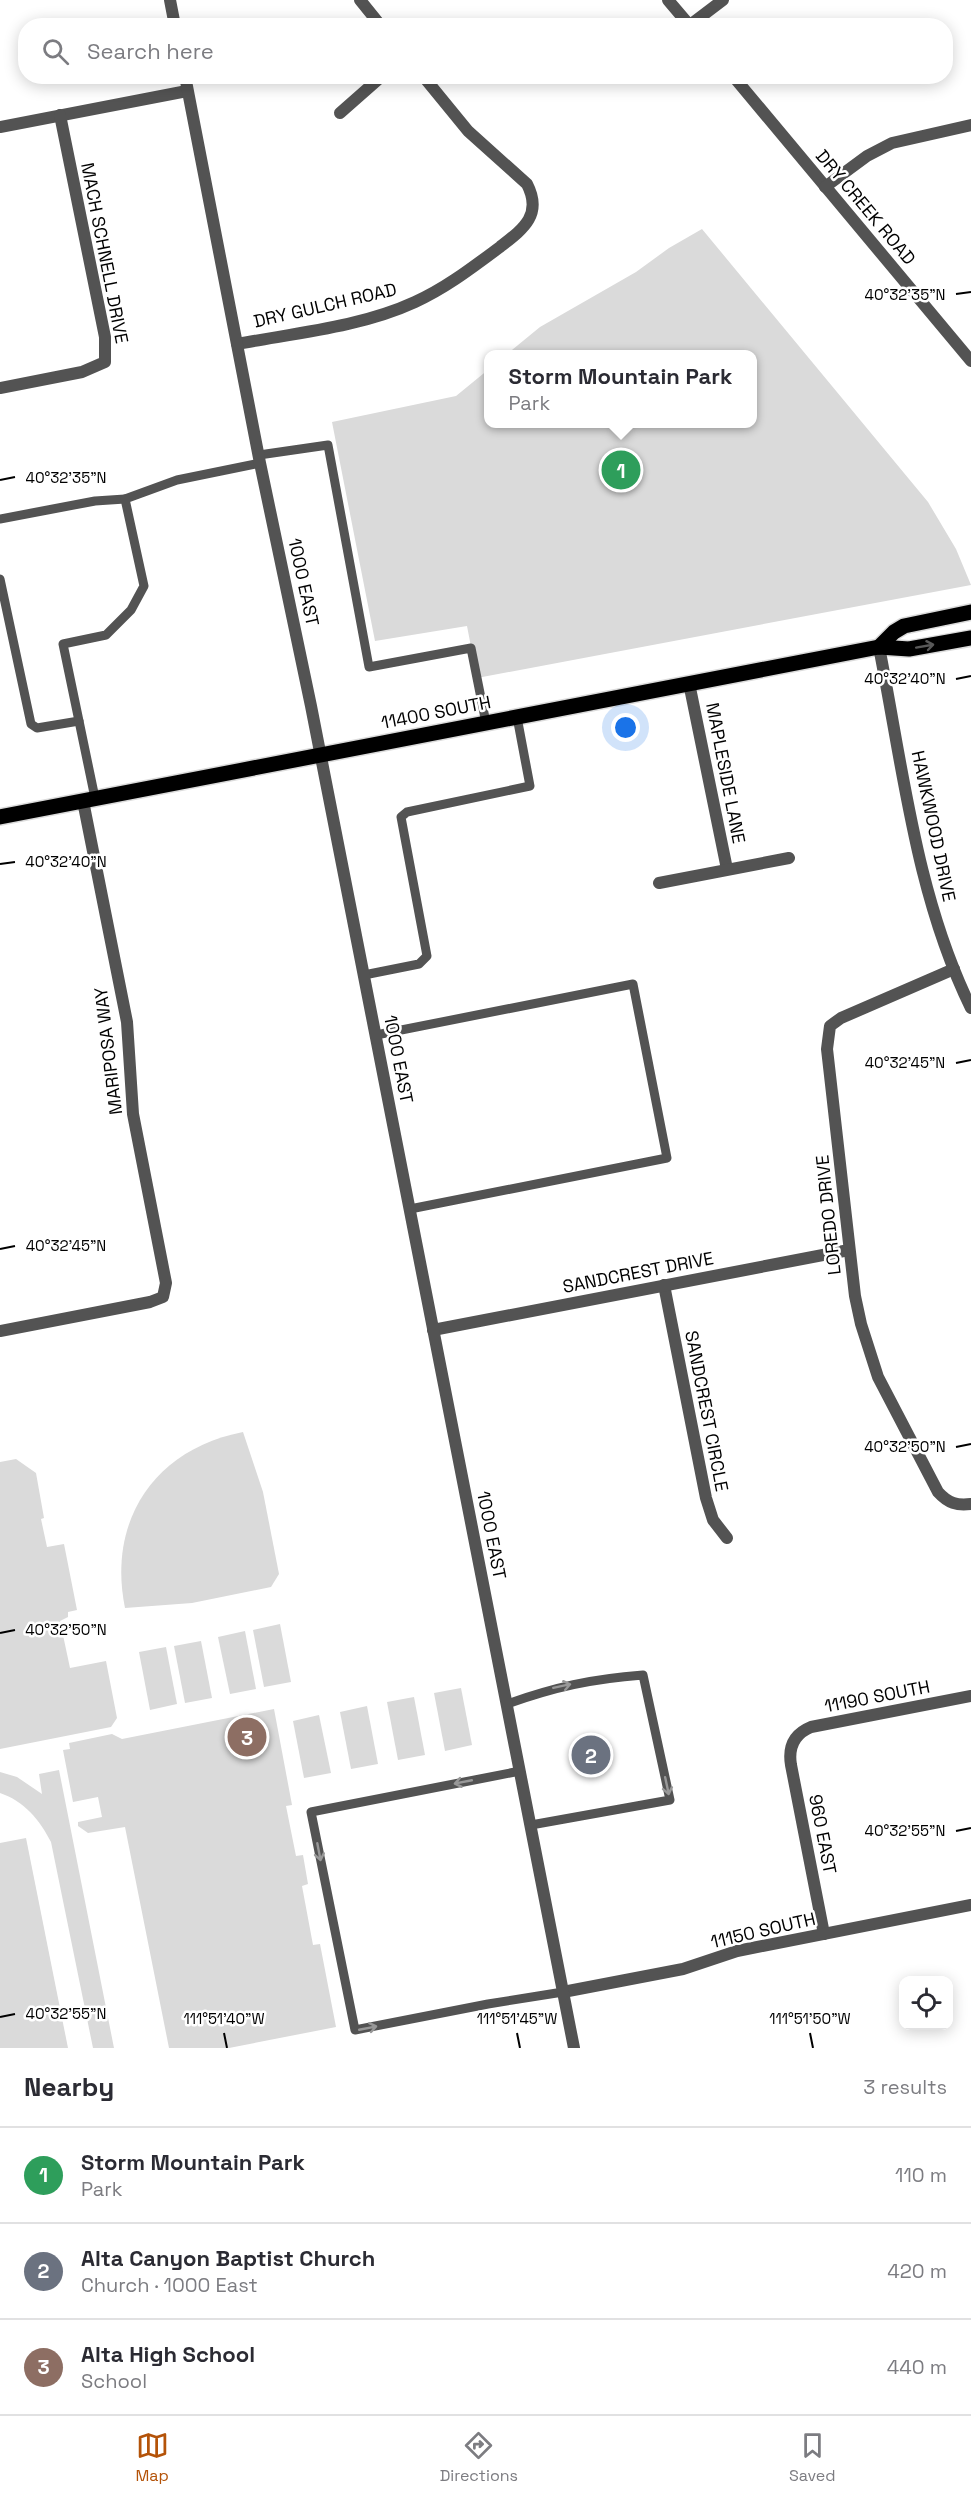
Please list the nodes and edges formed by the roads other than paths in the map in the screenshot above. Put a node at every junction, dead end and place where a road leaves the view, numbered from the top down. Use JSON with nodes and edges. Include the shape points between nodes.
{"nodes":[{"id":1,"x":170,"y":0,"type":"edge"},
{"id":2,"x":360,"y":0,"type":"edge"},
{"id":3,"x":668,"y":0,"type":"edge"},
{"id":4,"x":723,"y":0,"type":"edge"},
{"id":5,"x":173,"y":18,"type":"edge"},
{"id":6,"x":375,"y":18,"type":"edge"},
{"id":7,"x":684,"y":18,"type":"edge"},
{"id":8,"x":699,"y":18,"type":"edge"},
{"id":9,"x":187,"y":84,"type":"edge"},
{"id":10,"x":373,"y":84,"type":"edge"},
{"id":11,"x":430,"y":84,"type":"edge"},
{"id":12,"x":740,"y":84,"type":"edge"},
{"id":13,"x":188,"y":91,"type":"junction"},
{"id":14,"x":340,"y":113,"type":"dead end"},
{"id":15,"x":60,"y":115,"type":"junction"},
{"id":16,"x":971,"y":125,"type":"edge"},
{"id":17,"x":0,"y":128,"type":"edge"},
{"id":18,"x":825,"y":187,"type":"junction"},
{"id":19,"x":237,"y":344,"type":"junction"},
{"id":20,"x":971,"y":361,"type":"edge"},
{"id":21,"x":0,"y":388,"type":"edge"},
{"id":22,"x":259,"y":459,"type":"junction"},
{"id":23,"x":125,"y":499,"type":"junction"},
{"id":24,"x":0,"y":519,"type":"edge"},
{"id":25,"x":0,"y":579,"type":"edge"},
{"id":26,"x":971,"y":612,"type":"edge"},
{"id":27,"x":971,"y":638,"type":"edge"},
{"id":28,"x":879,"y":647,"type":"junction"},
{"id":29,"x":689,"y":683,"type":"junction"},
{"id":30,"x":517,"y":717,"type":"junction"},
{"id":31,"x":79,"y":721,"type":"junction"},
{"id":32,"x":486,"y":723,"type":"junction"},
{"id":33,"x":320,"y":754,"type":"junction"},
{"id":34,"x":89,"y":800,"type":"junction"},
{"id":35,"x":0,"y":817,"type":"edge"},
{"id":36,"x":789,"y":858,"type":"dead end"},
{"id":37,"x":727,"y":869,"type":"junction"},
{"id":38,"x":659,"y":883,"type":"dead end"},
{"id":39,"x":954,"y":969,"type":"junction"},
{"id":40,"x":364,"y":975,"type":"junction"},
{"id":41,"x":971,"y":1008,"type":"edge"},
{"id":42,"x":376,"y":1035,"type":"junction"},
{"id":43,"x":410,"y":1209,"type":"junction"},
{"id":44,"x":849,"y":1250,"type":"junction"},
{"id":45,"x":664,"y":1286,"type":"junction"},
{"id":46,"x":433,"y":1330,"type":"junction"},
{"id":47,"x":0,"y":1331,"type":"edge"},
{"id":48,"x":965,"y":1505,"type":"edge"},
{"id":49,"x":727,"y":1538,"type":"dead end"},
{"id":50,"x":971,"y":1696,"type":"edge"},
{"id":51,"x":507,"y":1704,"type":"junction"},
{"id":52,"x":793,"y":1740,"type":"joint"},
{"id":53,"x":520,"y":1771,"type":"junction"},
{"id":54,"x":531,"y":1826,"type":"junction"},
{"id":55,"x":971,"y":1905,"type":"edge"},
{"id":56,"x":824,"y":1934,"type":"junction"},
{"id":57,"x":563,"y":1992,"type":"junction"},
{"id":58,"x":574,"y":2048,"type":"edge"}],
"edges":[{"from":1,"to":5,"type":"street"},
{"from":2,"to":6,"type":"street"},
{"from":3,"to":7,"type":"street"},
{"from":4,"to":8,"type":"street"},
{"from":9,"to":13,"type":"street","name":"1000 EAST"},
{"from":10,"to":14,"type":"street"},
{"from":11,"to":19,"type":"street","name":"DRY GULCH ROAD","via":[[468,131],[527,184],[534,207],[526,225],[457,278],[415,302],[369,317]]},
{"from":12,"to":18,"type":"street","name":"DRY CREEK ROAD"},
{"from":13,"to":15,"type":"street"},
{"from":13,"to":19,"type":"street","name":"1000 EAST"},
{"from":15,"to":17,"type":"street"},
{"from":15,"to":21,"type":"street","name":"MACH SCHNELL DRIVE","via":[[105,337],[105,362],[82,372]]},
{"from":16,"to":18,"type":"street","via":[[892,143]]},
{"from":18,"to":20,"type":"street","name":"DRY CREEK ROAD"},
{"from":19,"to":22,"type":"street","name":"1000 EAST"},
{"from":22,"to":23,"type":"lane","via":[[177,480]]},
{"from":22,"to":32,"type":"lane","via":[[328,445],[369,667],[471,648]]},
{"from":22,"to":33,"type":"street","name":"1000 EAST"},
{"from":23,"to":24,"type":"lane"},
{"from":23,"to":31,"type":"lane","via":[[144,585],[131,610],[106,635],[63,644]]},
{"from":25,"to":31,"type":"lane","via":[[31,724],[37,728]]},
{"from":26,"to":28,"type":"main road","name":"11400 SOUTH","via":[[904,626]]},
{"from":28,"to":27,"type":"main road","name":"11400 SOUTH","one_way":true,"via":[[909,649]]},
{"from":28,"to":29,"type":"main road","name":"11400 SOUTH"},
{"from":28,"to":39,"type":"street","name":"HAWKWOOD DRIVE","via":[[924,874]]},
{"from":29,"to":30,"type":"main road","name":"11400 SOUTH"},
{"from":29,"to":37,"type":"street","name":"MAPLESIDE LANE"},
{"from":30,"to":32,"type":"main road","name":"11400 SOUTH"},
{"from":30,"to":40,"type":"lane","via":[[530,786],[407,812],[401,817],[427,956],[419,964]]},
{"from":31,"to":34,"type":"lane"},
{"from":32,"to":33,"type":"main road","name":"11400 SOUTH"},
{"from":33,"to":34,"type":"main road","name":"11400 SOUTH"},
{"from":33,"to":40,"type":"street","name":"1000 EAST"},
{"from":34,"to":35,"type":"main road","name":"11400 SOUTH"},
{"from":34,"to":47,"type":"street","name":"MARIPOSA WAY","via":[[127,1022],[133,1114],[166,1283],[163,1297],[137,1305]]},
{"from":36,"to":37,"type":"street","name":"MAPLESIDE LANE"},
{"from":37,"to":38,"type":"street","name":"MAPLESIDE LANE"},
{"from":39,"to":41,"type":"street","name":"HAWKWOOD DRIVE"},
{"from":39,"to":44,"type":"street","name":"LOREDO DRIVE","via":[[853,1012],[830,1026],[827,1049]]},
{"from":40,"to":42,"type":"street","name":"1000 EAST"},
{"from":42,"to":43,"type":"street","name":"1000 EAST"},
{"from":42,"to":43,"type":"lane","via":[[633,984],[665,1147],[667,1158]]},
{"from":43,"to":46,"type":"street","name":"1000 EAST"},
{"from":44,"to":45,"type":"street","name":"SANDCREST DRIVE"},
{"from":44,"to":48,"type":"street","name":"LOREDO DRIVE","via":[[861,1324],[878,1377],[938,1492],[944,1499]]},
{"from":45,"to":46,"type":"street","name":"SANDCREST DRIVE"},
{"from":45,"to":49,"type":"street","name":"SANDCREST CIRCLE","via":[[706,1498],[713,1520]]},
{"from":46,"to":51,"type":"street","name":"1000 EAST"},
{"from":50,"to":52,"type":"street","name":"11190 SOUTH","via":[[811,1727]]},
{"from":51,"to":53,"type":"street","name":"1000 EAST"},
{"from":51,"to":54,"type":"lane","one_way":true,"via":[[551,1688],[643,1675],[670,1800]]},
{"from":52,"to":56,"type":"street","name":"960 EAST","via":[[791,1765]]},
{"from":53,"to":54,"type":"street","name":"1000 EAST"},
{"from":53,"to":57,"type":"lane","one_way":true,"via":[[312,1812],[355,2030]]},
{"from":54,"to":57,"type":"street","name":"1000 EAST"},
{"from":55,"to":56,"type":"street","name":"11150 SOUTH"},
{"from":56,"to":57,"type":"street","name":"11150 SOUTH","via":[[737,1951],[683,1969]]},
{"from":57,"to":58,"type":"street","name":"1000 EAST"}]}
